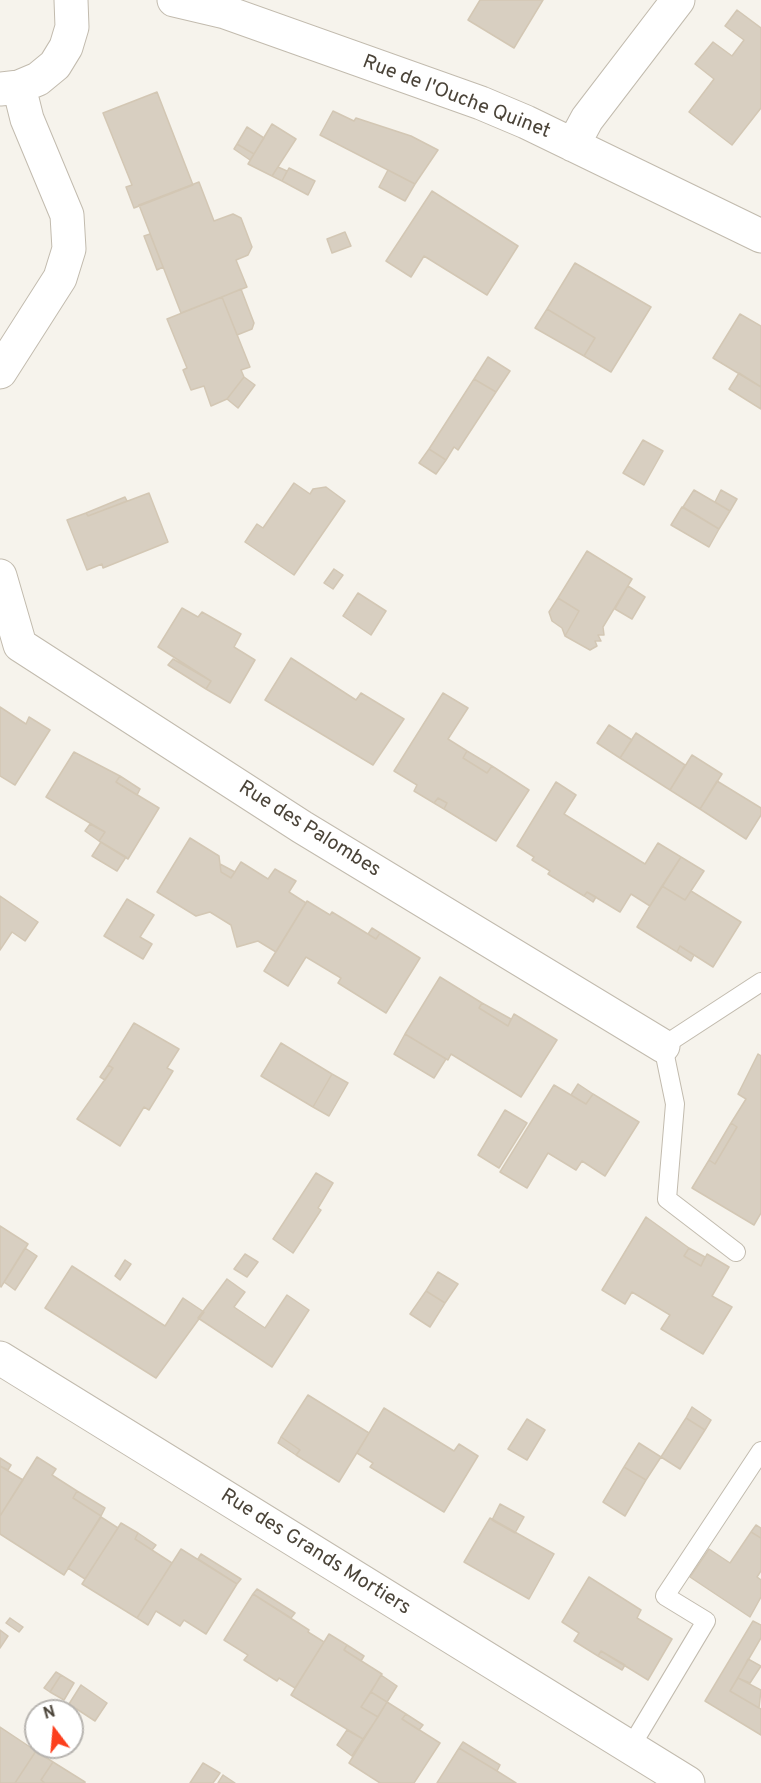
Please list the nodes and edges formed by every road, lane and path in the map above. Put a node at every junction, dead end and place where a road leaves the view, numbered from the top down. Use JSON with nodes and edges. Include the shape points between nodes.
{"nodes":[{"id":1,"x":174,"y":0,"type":"edge"},
{"id":2,"x":678,"y":0,"type":"edge"},
{"id":3,"x":80,"y":2,"type":"edge"},
{"id":4,"x":9,"y":88,"type":"edge"},
{"id":5,"x":573,"y":145,"type":"junction"},
{"id":6,"x":761,"y":236,"type":"edge"},
{"id":7,"x":0,"y":372,"type":"edge"},
{"id":8,"x":0,"y":576,"type":"edge"},
{"id":9,"x":761,"y":982,"type":"edge"},
{"id":10,"x":663,"y":1046,"type":"junction"},
{"id":11,"x":736,"y":1252,"type":"dead end"},
{"id":12,"x":0,"y":1358,"type":"edge"},
{"id":13,"x":761,"y":1451,"type":"edge"},
{"id":14,"x":630,"y":1748,"type":"junction"},
{"id":15,"x":688,"y":1783,"type":"edge"}],
"edges":[{"from":1,"to":5,"type":"street","name":"Rue de l'Ouche Quinet","via":[[225,12],[481,103]]},
{"from":2,"to":5,"type":"street","via":[[587,119]]},
{"from":3,"to":4,"type":"street","via":[[66,47],[55,65],[39,79]]},
{"from":4,"to":7,"type":"street","via":[[27,119],[67,215],[69,249],[60,278]]},
{"from":5,"to":6,"type":"street","name":"Rue de l'Ouche Quinet"},
{"from":8,"to":10,"type":"street","name":"Rue des Palombes","via":[[20,645],[302,827]]},
{"from":9,"to":10,"type":"lane"},
{"from":10,"to":11,"type":"lane","via":[[675,1104],[667,1199]]},
{"from":12,"to":14,"type":"street","name":"Rue des Grands Mortiers"},
{"from":13,"to":14,"type":"lane","via":[[665,1596],[706,1622]]},
{"from":14,"to":15,"type":"street","name":"Rue des Grands Mortiers"}]}
